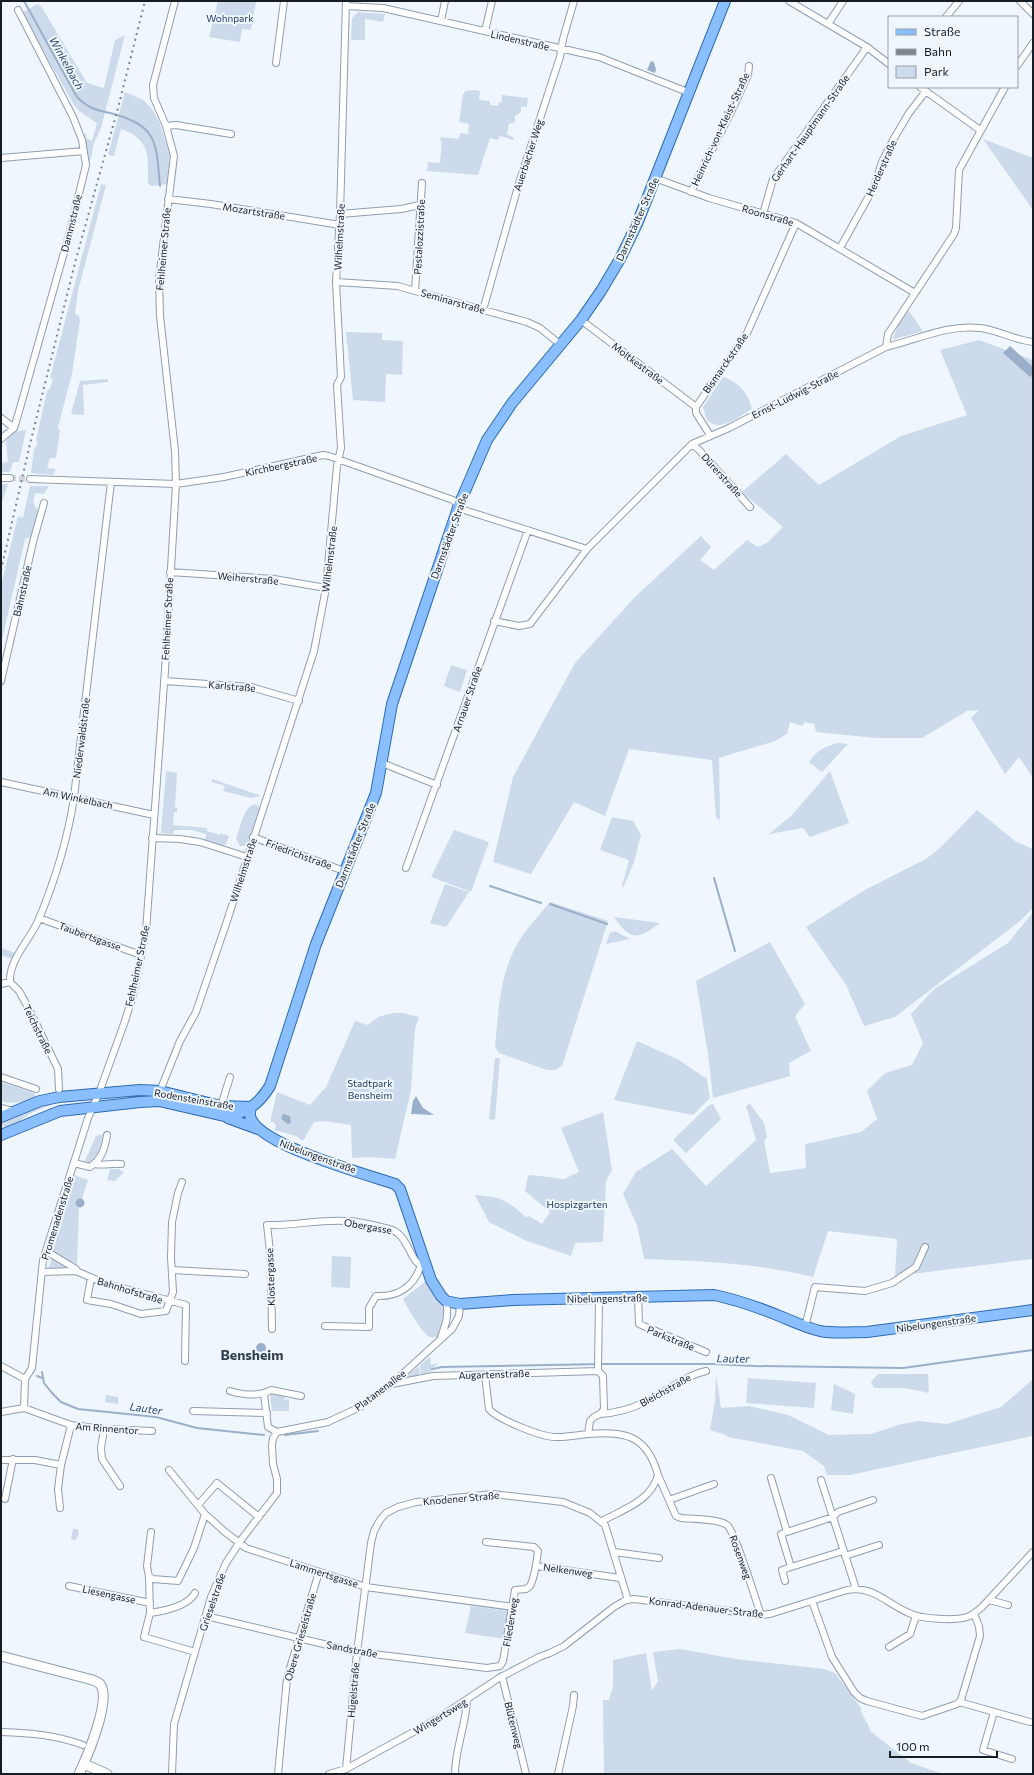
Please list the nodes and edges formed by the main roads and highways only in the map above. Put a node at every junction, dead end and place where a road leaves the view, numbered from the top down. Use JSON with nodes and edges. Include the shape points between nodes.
{"nodes":[{"id":1,"x":725,"y":1,"type":"edge"},
{"id":2,"x":251,"y":1107,"type":"junction"},
{"id":3,"x":224,"y":1116,"type":"junction"},
{"id":4,"x":1,"y":1117,"type":"edge"},
{"id":5,"x":262,"y":1131,"type":"junction"},
{"id":6,"x":1,"y":1135,"type":"edge"},
{"id":7,"x":1033,"y":1310,"type":"edge"}],
"edges":[{"from":1,"to":2,"type":"main road","name":"Darmstädter Straße","via":[[637,224],[620,260],[581,320],[512,403],[488,440],[459,505],[392,704],[376,793],[311,957],[270,1086]]},
{"from":2,"to":3,"type":"main road","name":"Rodensteinstraße","via":[[239,1114]]},
{"from":2,"to":4,"type":"main road","name":"Rodensteinstraße","via":[[221,1106],[160,1091],[140,1090],[59,1097],[40,1101]]},
{"from":2,"to":5,"type":"main road"},
{"from":3,"to":5,"type":"main road","name":"Nibelungenstraße"},
{"from":3,"to":6,"type":"main road","name":"Rodensteinstraße","via":[[159,1101],[55,1112]]},
{"from":5,"to":7,"type":"main road","name":"Nibelungenstraße","via":[[279,1142],[395,1184],[406,1204],[424,1265],[446,1301],[460,1304],[513,1300],[701,1295],[730,1298],[821,1331],[867,1332]]}]}
